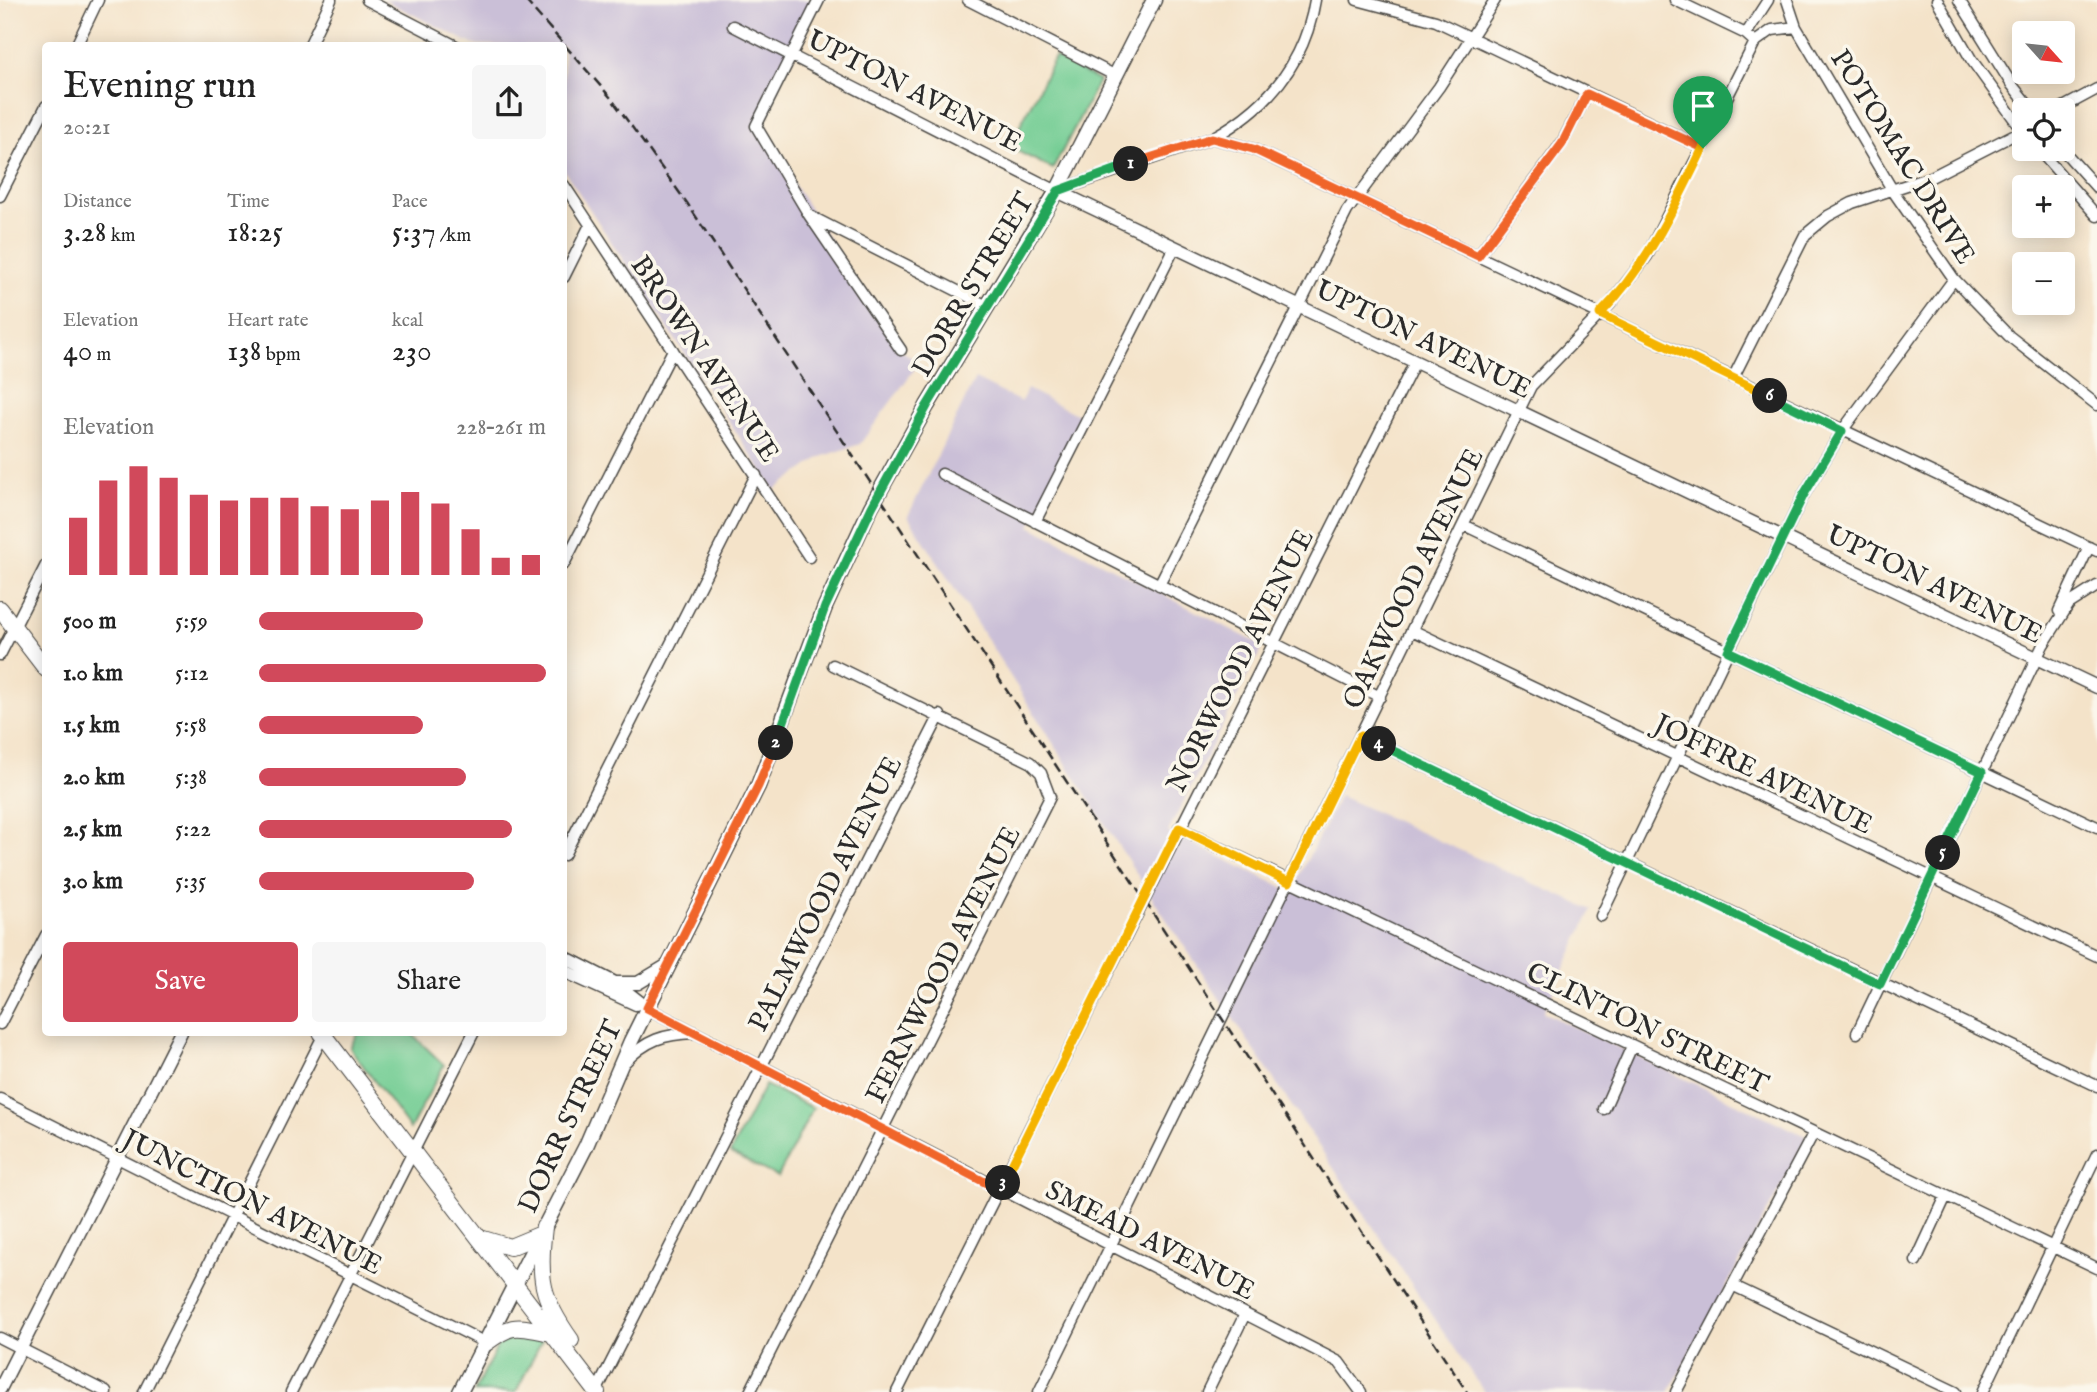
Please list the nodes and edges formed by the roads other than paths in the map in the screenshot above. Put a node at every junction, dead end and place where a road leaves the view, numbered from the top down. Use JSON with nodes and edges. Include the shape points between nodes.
{"nodes":[{"id":1,"x":98,"y":0,"type":"edge"},
{"id":2,"x":331,"y":0,"type":"edge"},
{"id":3,"x":367,"y":0,"type":"edge"},
{"id":4,"x":819,"y":0,"type":"edge"},
{"id":5,"x":968,"y":0,"type":"edge"},
{"id":6,"x":1154,"y":0,"type":"edge"},
{"id":7,"x":1315,"y":0,"type":"edge"},
{"id":8,"x":1357,"y":0,"type":"edge"},
{"id":9,"x":1494,"y":0,"type":"edge"},
{"id":10,"x":1675,"y":0,"type":"edge"},
{"id":11,"x":1768,"y":0,"type":"edge"},
{"id":12,"x":1787,"y":0,"type":"edge"},
{"id":13,"x":1937,"y":0,"type":"edge"},
{"id":14,"x":1959,"y":0,"type":"edge"},
{"id":15,"x":733,"y":26,"type":"dead end"},
{"id":16,"x":1796,"y":27,"type":"junction"},
{"id":17,"x":1746,"y":34,"type":"junction"},
{"id":18,"x":1472,"y":37,"type":"junction"},
{"id":19,"x":78,"y":42,"type":"edge"},
{"id":20,"x":311,"y":42,"type":"edge"},
{"id":21,"x":448,"y":42,"type":"edge"},
{"id":22,"x":1755,"y":42,"type":"junction"},
{"id":23,"x":792,"y":55,"type":"junction"},
{"id":24,"x":1116,"y":76,"type":"junction"},
{"id":25,"x":2097,"y":89,"type":"edge"},
{"id":26,"x":1587,"y":94,"type":"junction"},
{"id":27,"x":2022,"y":98,"type":"edge"},
{"id":28,"x":2075,"y":101,"type":"edge"},
{"id":29,"x":42,"y":114,"type":"edge"},
{"id":30,"x":2012,"y":115,"type":"edge"},
{"id":31,"x":2012,"y":137,"type":"edge"},
{"id":32,"x":1212,"y":138,"type":"junction"},
{"id":33,"x":1703,"y":148,"type":"junction"},
{"id":34,"x":2049,"y":161,"type":"edge"},
{"id":35,"x":2073,"y":161,"type":"edge"},
{"id":36,"x":2097,"y":188,"type":"edge"},
{"id":37,"x":567,"y":189,"type":"edge"},
{"id":38,"x":1058,"y":191,"type":"junction"},
{"id":39,"x":1893,"y":191,"type":"junction"},
{"id":40,"x":0,"y":196,"type":"edge"},
{"id":41,"x":1354,"y":198,"type":"junction"},
{"id":42,"x":809,"y":215,"type":"junction"},
{"id":43,"x":2097,"y":216,"type":"edge"},
{"id":44,"x":590,"y":225,"type":"junction"},
{"id":45,"x":1175,"y":247,"type":"junction"},
{"id":46,"x":1478,"y":256,"type":"junction"},
{"id":47,"x":567,"y":271,"type":"edge"},
{"id":48,"x":1954,"y":279,"type":"junction"},
{"id":49,"x":1300,"y":306,"type":"junction"},
{"id":50,"x":989,"y":307,"type":"junction"},
{"id":51,"x":1600,"y":314,"type":"junction"},
{"id":52,"x":673,"y":350,"type":"junction"},
{"id":53,"x":901,"y":350,"type":"dead end"},
{"id":54,"x":1415,"y":362,"type":"junction"},
{"id":55,"x":1732,"y":378,"type":"junction"},
{"id":56,"x":2097,"y":405,"type":"edge"},
{"id":57,"x":1518,"y":411,"type":"junction"},
{"id":58,"x":1842,"y":431,"type":"junction"},
{"id":59,"x":942,"y":474,"type":"dead end"},
{"id":60,"x":756,"y":475,"type":"junction"},
{"id":61,"x":1035,"y":522,"type":"junction"},
{"id":62,"x":1464,"y":524,"type":"junction"},
{"id":63,"x":1783,"y":537,"type":"junction"},
{"id":64,"x":2093,"y":549,"type":"edge"},
{"id":65,"x":809,"y":557,"type":"dead end"},
{"id":66,"x":567,"y":558,"type":"edge"},
{"id":67,"x":42,"y":573,"type":"edge"},
{"id":68,"x":1159,"y":585,"type":"junction"},
{"id":69,"x":2097,"y":586,"type":"edge"},
{"id":70,"x":0,"y":609,"type":"edge"},
{"id":71,"x":14,"y":628,"type":"junction"},
{"id":72,"x":1412,"y":630,"type":"junction"},
{"id":73,"x":1273,"y":643,"type":"junction"},
{"id":74,"x":2043,"y":645,"type":"junction"},
{"id":75,"x":1728,"y":651,"type":"junction"},
{"id":76,"x":0,"y":655,"type":"edge"},
{"id":77,"x":2037,"y":659,"type":"junction"},
{"id":78,"x":42,"y":664,"type":"edge"},
{"id":79,"x":833,"y":665,"type":"dead end"},
{"id":80,"x":2097,"y":687,"type":"edge"},
{"id":81,"x":1380,"y":697,"type":"junction"},
{"id":82,"x":940,"y":715,"type":"junction"},
{"id":83,"x":1360,"y":736,"type":"junction"},
{"id":84,"x":1678,"y":756,"type":"junction"},
{"id":85,"x":1982,"y":772,"type":"junction"},
{"id":86,"x":2097,"y":827,"type":"edge"},
{"id":87,"x":1179,"y":828,"type":"junction"},
{"id":88,"x":567,"y":849,"type":"edge"},
{"id":89,"x":1626,"y":862,"type":"junction"},
{"id":90,"x":1931,"y":878,"type":"junction"},
{"id":91,"x":1289,"y":882,"type":"junction"},
{"id":92,"x":1601,"y":916,"type":"dead end"},
{"id":93,"x":42,"y":943,"type":"edge"},
{"id":94,"x":2097,"y":956,"type":"edge"},
{"id":95,"x":567,"y":959,"type":"edge"},
{"id":96,"x":668,"y":965,"type":"junction"},
{"id":97,"x":567,"y":972,"type":"edge"},
{"id":98,"x":615,"y":983,"type":"junction"},
{"id":99,"x":1880,"y":984,"type":"junction"},
{"id":100,"x":647,"y":1008,"type":"junction"},
{"id":101,"x":0,"y":1024,"type":"edge"},
{"id":102,"x":695,"y":1033,"type":"junction"},
{"id":103,"x":1857,"y":1033,"type":"dead end"},
{"id":104,"x":179,"y":1036,"type":"edge"},
{"id":105,"x":322,"y":1036,"type":"edge"},
{"id":106,"x":325,"y":1036,"type":"edge"},
{"id":107,"x":472,"y":1036,"type":"edge"},
{"id":108,"x":1632,"y":1046,"type":"junction"},
{"id":109,"x":620,"y":1066,"type":"junction"},
{"id":110,"x":761,"y":1068,"type":"junction"},
{"id":111,"x":2097,"y":1086,"type":"edge"},
{"id":112,"x":0,"y":1099,"type":"edge"},
{"id":113,"x":1604,"y":1109,"type":"dead end"},
{"id":114,"x":882,"y":1131,"type":"junction"},
{"id":115,"x":1814,"y":1132,"type":"junction"},
{"id":116,"x":413,"y":1151,"type":"junction"},
{"id":117,"x":2097,"y":1154,"type":"edge"},
{"id":118,"x":117,"y":1158,"type":"junction"},
{"id":119,"x":1000,"y":1190,"type":"junction"},
{"id":120,"x":1946,"y":1196,"type":"junction"},
{"id":121,"x":234,"y":1216,"type":"junction"},
{"id":122,"x":541,"y":1231,"type":"junction"},
{"id":123,"x":476,"y":1236,"type":"junction"},
{"id":124,"x":2052,"y":1246,"type":"junction"},
{"id":125,"x":1112,"y":1247,"type":"junction"},
{"id":126,"x":1916,"y":1261,"type":"dead end"},
{"id":127,"x":2097,"y":1268,"type":"edge"},
{"id":128,"x":351,"y":1275,"type":"junction"},
{"id":129,"x":1734,"y":1286,"type":"junction"},
{"id":130,"x":515,"y":1287,"type":"junction"},
{"id":131,"x":1245,"y":1314,"type":"junction"},
{"id":132,"x":553,"y":1333,"type":"junction"},
{"id":133,"x":0,"y":1338,"type":"edge"},
{"id":134,"x":486,"y":1343,"type":"junction"},
{"id":135,"x":20,"y":1349,"type":"junction"},
{"id":136,"x":0,"y":1389,"type":"edge"},
{"id":137,"x":595,"y":1390,"type":"edge"},
{"id":138,"x":106,"y":1392,"type":"edge"},
{"id":139,"x":144,"y":1392,"type":"edge"},
{"id":140,"x":291,"y":1392,"type":"edge"},
{"id":141,"x":460,"y":1392,"type":"edge"},
{"id":142,"x":750,"y":1392,"type":"edge"},
{"id":143,"x":897,"y":1392,"type":"edge"},
{"id":144,"x":1039,"y":1392,"type":"edge"},
{"id":145,"x":1207,"y":1392,"type":"edge"},
{"id":146,"x":1361,"y":1392,"type":"edge"},
{"id":147,"x":1676,"y":1392,"type":"edge"},
{"id":148,"x":1956,"y":1392,"type":"edge"},
{"id":149,"x":1983,"y":1392,"type":"edge"}],
"edges":[{"from":1,"to":19,"type":"street"},
{"from":2,"to":20,"type":"street"},
{"from":3,"to":21,"type":"street"},
{"from":4,"to":23,"type":"street"},
{"from":5,"to":24,"type":"street"},
{"from":6,"to":24,"type":"main road","name":"DORR STREET"},
{"from":7,"to":32,"type":"street","via":[[1302,46],[1278,87],[1244,118]]},
{"from":8,"to":18,"type":"street","via":[[1394,7]]},
{"from":9,"to":18,"type":"street"},
{"from":10,"to":17,"type":"street"},
{"from":11,"to":17,"type":"street"},
{"from":12,"to":16,"type":"street","name":"POTOMAC DRIVE"},
{"from":13,"to":30,"type":"street","via":[[1971,59]]},
{"from":14,"to":27,"type":"street"},
{"from":15,"to":23,"type":"street","name":"UPTON AVENUE"},
{"from":16,"to":22,"type":"street","via":[[1772,30]]},
{"from":16,"to":39,"type":"street","name":"POTOMAC DRIVE"},
{"from":17,"to":22,"type":"street"},
{"from":18,"to":26,"type":"street"},
{"from":18,"to":41,"type":"street"},
{"from":22,"to":33,"type":"street","name":"OAKWOOD AVENUE"},
{"from":23,"to":38,"type":"street","name":"UPTON AVENUE"},
{"from":23,"to":42,"type":"street","via":[[756,126]]},
{"from":24,"to":38,"type":"main road","name":"DORR STREET"},
{"from":25,"to":28,"type":"street"},
{"from":26,"to":33,"type":"street"},
{"from":26,"to":46,"type":"street","via":[[1562,144]]},
{"from":29,"to":40,"type":"street"},
{"from":31,"to":39,"type":"street"},
{"from":32,"to":38,"type":"street"},
{"from":32,"to":41,"type":"street","via":[[1253,149]]},
{"from":33,"to":51,"type":"street","name":"OAKWOOD AVENUE","via":[[1654,245]]},
{"from":34,"to":43,"type":"street"},
{"from":35,"to":36,"type":"street"},
{"from":37,"to":44,"type":"street","name":"BROWN AVENUE"},
{"from":38,"to":45,"type":"street","name":"UPTON AVENUE"},
{"from":38,"to":50,"type":"main road","name":"DORR STREET"},
{"from":39,"to":48,"type":"street","name":"POTOMAC DRIVE"},
{"from":39,"to":55,"type":"street","via":[[1852,203],[1805,235]]},
{"from":41,"to":46,"type":"street"},
{"from":41,"to":49,"type":"street"},
{"from":42,"to":50,"type":"street"},
{"from":42,"to":53,"type":"street"},
{"from":44,"to":47,"type":"street"},
{"from":44,"to":52,"type":"street","name":"BROWN AVENUE"},
{"from":45,"to":49,"type":"street","name":"UPTON AVENUE"},
{"from":45,"to":61,"type":"street"},
{"from":46,"to":51,"type":"street"},
{"from":48,"to":56,"type":"street","name":"POTOMAC DRIVE","via":[[2009,336]]},
{"from":48,"to":58,"type":"street"},
{"from":49,"to":54,"type":"street","name":"UPTON AVENUE"},
{"from":49,"to":68,"type":"street"},
{"from":50,"to":96,"type":"main road","name":"DORR STREET","via":[[927,406],[852,546],[758,786]]},
{"from":51,"to":55,"type":"street"},
{"from":51,"to":57,"type":"street","name":"OAKWOOD AVENUE","via":[[1540,374]]},
{"from":52,"to":60,"type":"street","name":"BROWN AVENUE"},
{"from":52,"to":66,"type":"street"},
{"from":54,"to":57,"type":"street","name":"UPTON AVENUE"},
{"from":54,"to":73,"type":"street","name":"NORWOOD AVENUE"},
{"from":55,"to":58,"type":"street"},
{"from":57,"to":62,"type":"street","name":"OAKWOOD AVENUE"},
{"from":57,"to":63,"type":"street","name":"UPTON AVENUE"},
{"from":58,"to":63,"type":"street"},
{"from":58,"to":64,"type":"street"},
{"from":59,"to":61,"type":"street"},
{"from":60,"to":65,"type":"street","name":"BROWN AVENUE"},
{"from":60,"to":88,"type":"street"},
{"from":61,"to":68,"type":"street"},
{"from":62,"to":72,"type":"street","name":"OAKWOOD AVENUE"},
{"from":62,"to":75,"type":"street"},
{"from":63,"to":75,"type":"street"},
{"from":63,"to":77,"type":"street","name":"UPTON AVENUE"},
{"from":64,"to":74,"type":"street"},
{"from":67,"to":71,"type":"street"},
{"from":68,"to":73,"type":"street"},
{"from":69,"to":74,"type":"street","via":[[2069,604]]},
{"from":70,"to":71,"type":"main road"},
{"from":71,"to":76,"type":"street"},
{"from":71,"to":78,"type":"main road"},
{"from":72,"to":81,"type":"street","name":"OAKWOOD AVENUE"},
{"from":72,"to":84,"type":"street","name":"JOFFRE AVENUE"},
{"from":73,"to":81,"type":"street"},
{"from":73,"to":87,"type":"street","name":"NORWOOD AVENUE"},
{"from":74,"to":77,"type":"street"},
{"from":75,"to":84,"type":"street"},
{"from":75,"to":85,"type":"street"},
{"from":77,"to":80,"type":"street","name":"UPTON AVENUE"},
{"from":77,"to":85,"type":"street"},
{"from":79,"to":82,"type":"street"},
{"from":81,"to":83,"type":"street","name":"OAKWOOD AVENUE"},
{"from":82,"to":110,"type":"street","name":"PALMWOOD AVENUE"},
{"from":82,"to":114,"type":"street","name":"FERNWOOD AVENUE","via":[[1030,762],[1044,779],[1048,803]]},
{"from":83,"to":89,"type":"street"},
{"from":83,"to":91,"type":"street","name":"OAKWOOD AVENUE"},
{"from":84,"to":89,"type":"street"},
{"from":84,"to":90,"type":"street","name":"JOFFRE AVENUE"},
{"from":85,"to":86,"type":"street"},
{"from":85,"to":90,"type":"street"},
{"from":87,"to":91,"type":"street","name":"CLINTON STREET"},
{"from":87,"to":119,"type":"street","name":"NORWOOD AVENUE"},
{"from":89,"to":92,"type":"street"},
{"from":89,"to":99,"type":"street"},
{"from":90,"to":94,"type":"street","name":"JOFFRE AVENUE"},
{"from":90,"to":99,"type":"street"},
{"from":91,"to":108,"type":"street","name":"CLINTON STREET"},
{"from":91,"to":125,"type":"street","name":"OAKWOOD AVENUE"},
{"from":93,"to":101,"type":"street"},
{"from":95,"to":98,"type":"street","name":"SMEAD AVENUE"},
{"from":96,"to":98,"type":"street","via":[[638,983]]},
{"from":96,"to":100,"type":"main road","name":"DORR STREET"},
{"from":97,"to":100,"type":"street","name":"SMEAD AVENUE"},
{"from":98,"to":100,"type":"street","name":"SMEAD AVENUE"},
{"from":99,"to":103,"type":"street"},
{"from":99,"to":111,"type":"street"},
{"from":100,"to":102,"type":"street","name":"SMEAD AVENUE"},
{"from":100,"to":109,"type":"main road","name":"DORR STREET"},
{"from":102,"to":109,"type":"street","via":[[654,1039]]},
{"from":102,"to":110,"type":"street","name":"SMEAD AVENUE"},
{"from":104,"to":118,"type":"street"},
{"from":105,"to":121,"type":"street"},
{"from":106,"to":116,"type":"main road"},
{"from":107,"to":116,"type":"street"},
{"from":108,"to":113,"type":"street"},
{"from":108,"to":115,"type":"street","name":"CLINTON STREET"},
{"from":109,"to":122,"type":"main road","name":"DORR STREET","via":[[586,1146]]},
{"from":110,"to":114,"type":"street","name":"SMEAD AVENUE"},
{"from":110,"to":137,"type":"street","name":"PALMWOOD AVENUE"},
{"from":112,"to":118,"type":"street","name":"JUNCTION AVENUE"},
{"from":114,"to":119,"type":"street","name":"SMEAD AVENUE"},
{"from":114,"to":142,"type":"street","name":"FERNWOOD AVENUE"},
{"from":115,"to":120,"type":"street","name":"CLINTON STREET"},
{"from":115,"to":129,"type":"street"},
{"from":116,"to":123,"type":"main road"},
{"from":116,"to":128,"type":"street"},
{"from":117,"to":124,"type":"street"},
{"from":118,"to":121,"type":"street","name":"JUNCTION AVENUE"},
{"from":118,"to":135,"type":"street"},
{"from":119,"to":125,"type":"street","name":"SMEAD AVENUE"},
{"from":119,"to":143,"type":"street","name":"NORWOOD AVENUE"},
{"from":120,"to":124,"type":"street","name":"CLINTON STREET"},
{"from":120,"to":126,"type":"street"},
{"from":121,"to":128,"type":"street","name":"JUNCTION AVENUE"},
{"from":121,"to":139,"type":"street"},
{"from":122,"to":123,"type":"main road","via":[[510,1247]]},
{"from":122,"to":130,"type":"main road","name":"DORR STREET"},
{"from":122,"to":137,"type":"main road","via":[[545,1297]]},
{"from":123,"to":130,"type":"main road"},
{"from":124,"to":127,"type":"street","name":"CLINTON STREET"},
{"from":124,"to":149,"type":"street"},
{"from":125,"to":131,"type":"street","name":"SMEAD AVENUE"},
{"from":125,"to":144,"type":"street","name":"OAKWOOD AVENUE"},
{"from":128,"to":134,"type":"street","name":"JUNCTION AVENUE"},
{"from":128,"to":140,"type":"street"},
{"from":129,"to":147,"type":"street"},
{"from":129,"to":148,"type":"street"},
{"from":130,"to":132,"type":"main road"},
{"from":130,"to":134,"type":"main road","name":"DORR STREET"},
{"from":131,"to":145,"type":"street"},
{"from":131,"to":146,"type":"street","name":"SMEAD AVENUE","via":[[1339,1362]]},
{"from":132,"to":134,"type":"main road","via":[[520,1325]]},
{"from":132,"to":137,"type":"main road"},
{"from":133,"to":135,"type":"street"},
{"from":134,"to":141,"type":"main road","name":"DORR STREET"},
{"from":135,"to":136,"type":"street"},
{"from":135,"to":138,"type":"street"}]}
